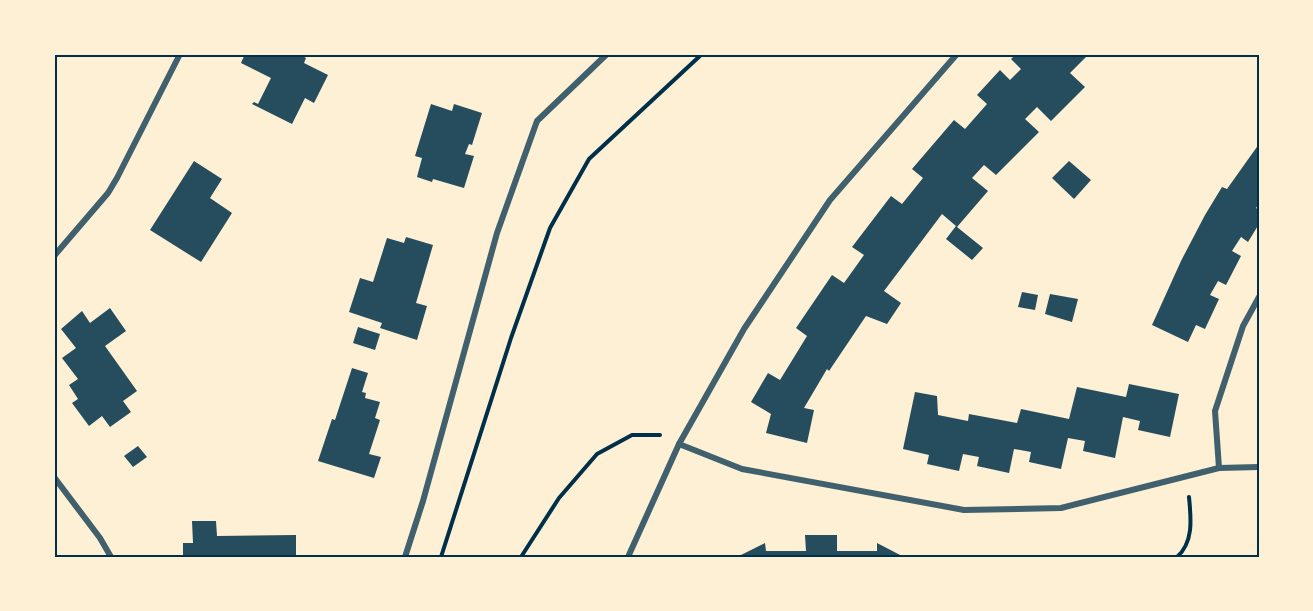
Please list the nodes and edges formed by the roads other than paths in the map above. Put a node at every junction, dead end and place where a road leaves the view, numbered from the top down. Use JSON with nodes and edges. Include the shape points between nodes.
{"nodes":[{"id":1,"x":180,"y":54,"type":"edge"},
{"id":2,"x":607,"y":54,"type":"edge"},
{"id":3,"x":957,"y":54,"type":"edge"},
{"id":4,"x":54,"y":256,"type":"edge"},
{"id":5,"x":1259,"y":297,"type":"edge"},
{"id":6,"x":680,"y":444,"type":"junction"},
{"id":7,"x":1259,"y":466,"type":"edge"},
{"id":8,"x":1219,"y":468,"type":"junction"},
{"id":9,"x":54,"y":477,"type":"edge"},
{"id":10,"x":111,"y":557,"type":"edge"},
{"id":11,"x":405,"y":557,"type":"edge"},
{"id":12,"x":628,"y":557,"type":"edge"}],
"edges":[{"from":1,"to":4,"type":"street","via":[[108,193]]},
{"from":2,"to":11,"type":"street","via":[[537,121],[497,233]]},
{"from":3,"to":6,"type":"street","via":[[830,200],[744,329]]},
{"from":5,"to":8,"type":"street","via":[[1243,326],[1215,411]]},
{"from":6,"to":8,"type":"street","via":[[742,469],[964,510],[1061,508]]},
{"from":6,"to":12,"type":"street"},
{"from":7,"to":8,"type":"street"},
{"from":9,"to":10,"type":"street"}]}
